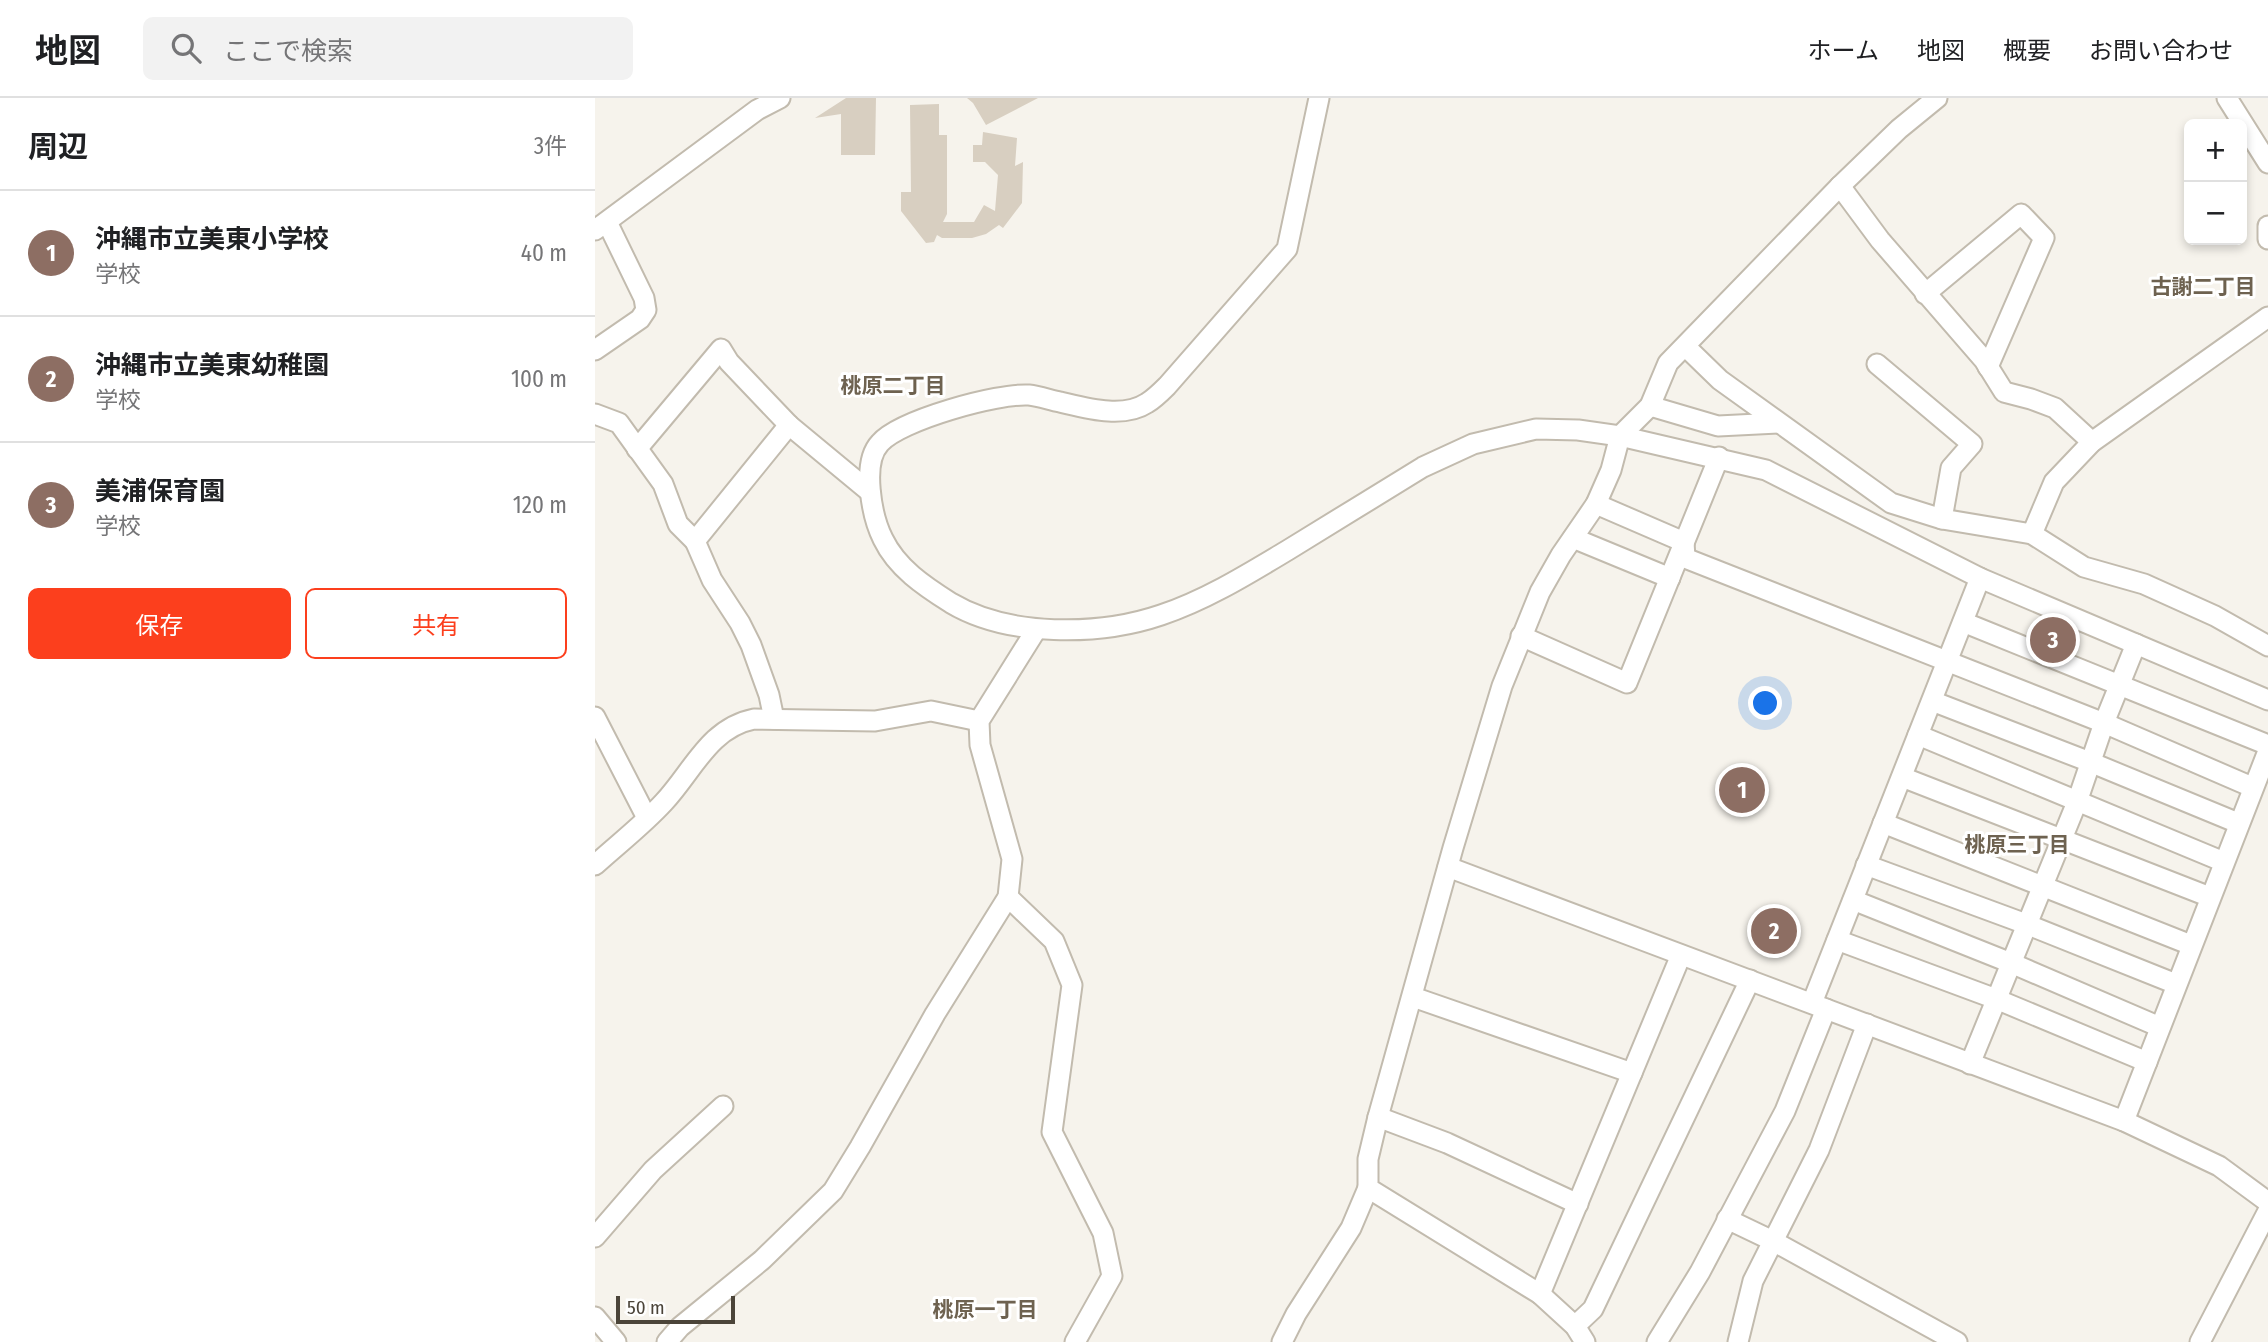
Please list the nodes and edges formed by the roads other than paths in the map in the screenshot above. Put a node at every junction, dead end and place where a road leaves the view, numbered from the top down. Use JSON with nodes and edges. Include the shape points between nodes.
{"nodes":[{"id":1,"x":780,"y":98,"type":"edge"},
{"id":2,"x":1319,"y":98,"type":"edge"},
{"id":3,"x":1937,"y":98,"type":"edge"},
{"id":4,"x":2227,"y":98,"type":"edge"},
{"id":5,"x":2268,"y":163,"type":"edge"},
{"id":6,"x":1840,"y":186,"type":"junction"},
{"id":7,"x":601,"y":226,"type":"edge"},
{"id":8,"x":2268,"y":226,"type":"edge"},
{"id":9,"x":2268,"y":239,"type":"edge"},
{"id":10,"x":1925,"y":294,"type":"junction"},
{"id":11,"x":2268,"y":317,"type":"edge"},
{"id":12,"x":1686,"y":346,"type":"junction"},
{"id":13,"x":595,"y":350,"type":"edge"},
{"id":14,"x":1877,"y":364,"type":"dead end"},
{"id":15,"x":1988,"y":367,"type":"junction"},
{"id":16,"x":1650,"y":406,"type":"junction"},
{"id":17,"x":595,"y":414,"type":"edge"},
{"id":18,"x":1779,"y":423,"type":"junction"},
{"id":19,"x":789,"y":425,"type":"junction"},
{"id":20,"x":1620,"y":436,"type":"junction"},
{"id":21,"x":2092,"y":442,"type":"junction"},
{"id":22,"x":637,"y":449,"type":"junction"},
{"id":23,"x":1719,"y":457,"type":"junction"},
{"id":24,"x":870,"y":492,"type":"junction"},
{"id":25,"x":1596,"y":504,"type":"junction"},
{"id":26,"x":1943,"y":519,"type":"junction"},
{"id":27,"x":2032,"y":534,"type":"junction"},
{"id":28,"x":1573,"y":538,"type":"junction"},
{"id":29,"x":695,"y":541,"type":"junction"},
{"id":30,"x":1684,"y":542,"type":"junction"},
{"id":31,"x":1670,"y":578,"type":"junction"},
{"id":32,"x":1980,"y":578,"type":"junction"},
{"id":33,"x":1963,"y":622,"type":"junction"},
{"id":34,"x":1036,"y":630,"type":"junction"},
{"id":35,"x":1521,"y":636,"type":"junction"},
{"id":36,"x":2136,"y":644,"type":"junction"},
{"id":37,"x":2267,"y":644,"type":"edge"},
{"id":38,"x":1947,"y":663,"type":"junction"},
{"id":39,"x":2119,"y":685,"type":"junction"},
{"id":40,"x":2268,"y":700,"type":"edge"},
{"id":41,"x":1931,"y":701,"type":"junction"},
{"id":42,"x":595,"y":717,"type":"edge"},
{"id":43,"x":774,"y":719,"type":"junction"},
{"id":44,"x":979,"y":721,"type":"junction"},
{"id":45,"x":2103,"y":723,"type":"junction"},
{"id":46,"x":1918,"y":735,"type":"junction"},
{"id":47,"x":2268,"y":745,"type":"edge"},
{"id":48,"x":2268,"y":751,"type":"edge"},
{"id":49,"x":2090,"y":762,"type":"junction"},
{"id":50,"x":1902,"y":777,"type":"junction"},
{"id":51,"x":2252,"y":787,"type":"junction"},
{"id":52,"x":2077,"y":802,"type":"junction"},
{"id":53,"x":647,"y":818,"type":"junction"},
{"id":54,"x":1883,"y":823,"type":"junction"},
{"id":55,"x":2238,"y":823,"type":"junction"},
{"id":56,"x":2061,"y":841,"type":"junction"},
{"id":57,"x":2224,"y":862,"type":"junction"},
{"id":58,"x":595,"y":865,"type":"edge"},
{"id":59,"x":1866,"y":865,"type":"junction"},
{"id":60,"x":1448,"y":867,"type":"junction"},
{"id":61,"x":2043,"y":885,"type":"junction"},
{"id":62,"x":1008,"y":897,"type":"junction"},
{"id":63,"x":2210,"y":897,"type":"junction"},
{"id":64,"x":1853,"y":900,"type":"junction"},
{"id":65,"x":2026,"y":924,"type":"junction"},
{"id":66,"x":1837,"y":940,"type":"junction"},
{"id":67,"x":2191,"y":944,"type":"junction"},
{"id":68,"x":1681,"y":955,"type":"junction"},
{"id":69,"x":2011,"y":963,"type":"junction"},
{"id":70,"x":1750,"y":980,"type":"junction"},
{"id":71,"x":2176,"y":984,"type":"junction"},
{"id":72,"x":1413,"y":997,"type":"junction"},
{"id":73,"x":1996,"y":999,"type":"junction"},
{"id":74,"x":1819,"y":1006,"type":"junction"},
{"id":75,"x":1867,"y":1024,"type":"junction"},
{"id":76,"x":2159,"y":1027,"type":"junction"},
{"id":77,"x":2147,"y":1062,"type":"junction"},
{"id":78,"x":1970,"y":1064,"type":"junction"},
{"id":79,"x":1632,"y":1073,"type":"junction"},
{"id":80,"x":723,"y":1106,"type":"dead end"},
{"id":81,"x":1378,"y":1116,"type":"junction"},
{"id":82,"x":2124,"y":1122,"type":"junction"},
{"id":83,"x":1369,"y":1188,"type":"junction"},
{"id":84,"x":2268,"y":1202,"type":"edge"},
{"id":85,"x":1579,"y":1204,"type":"junction"},
{"id":86,"x":2268,"y":1211,"type":"edge"},
{"id":87,"x":1727,"y":1219,"type":"junction"},
{"id":88,"x":595,"y":1237,"type":"edge"},
{"id":89,"x":1773,"y":1241,"type":"junction"},
{"id":90,"x":1540,"y":1294,"type":"junction"},
{"id":91,"x":595,"y":1318,"type":"edge"},
{"id":92,"x":1580,"y":1334,"type":"edge"},
{"id":93,"x":616,"y":1342,"type":"edge"},
{"id":94,"x":667,"y":1342,"type":"edge"},
{"id":95,"x":1075,"y":1342,"type":"edge"},
{"id":96,"x":1282,"y":1342,"type":"edge"},
{"id":97,"x":1657,"y":1342,"type":"edge"},
{"id":98,"x":1738,"y":1342,"type":"edge"},
{"id":99,"x":1957,"y":1342,"type":"edge"},
{"id":100,"x":2200,"y":1342,"type":"edge"}],
"edges":[{"from":1,"to":7,"type":"street","via":[[757,110]]},
{"from":2,"to":24,"type":"street","via":[[1287,249],[1167,386],[1146,404],[1123,412],[1029,395],[972,404],[916,423],[878,444],[871,464]]},
{"from":3,"to":6,"type":"street"},
{"from":4,"to":5,"type":"street"},
{"from":6,"to":10,"type":"street"},
{"from":6,"to":12,"type":"street"},
{"from":7,"to":13,"type":"street","via":[[644,298],[646,310]]},
{"from":8,"to":9,"type":"street"},
{"from":10,"to":15,"type":"street"},
{"from":10,"to":15,"type":"street","via":[[2021,214],[2045,237]]},
{"from":11,"to":21,"type":"street"},
{"from":12,"to":16,"type":"street","via":[[1668,363]]},
{"from":12,"to":18,"type":"street","via":[[1720,380]]},
{"from":14,"to":26,"type":"street","via":[[1972,444],[1951,468]]},
{"from":15,"to":21,"type":"street","via":[[2004,393],[2055,408]]},
{"from":16,"to":18,"type":"street","via":[[1718,426]]},
{"from":16,"to":20,"type":"street"},
{"from":17,"to":22,"type":"street","via":[[619,423]]},
{"from":18,"to":26,"type":"street","via":[[1891,503]]},
{"from":19,"to":22,"type":"street","via":[[721,349]]},
{"from":19,"to":24,"type":"street"},
{"from":19,"to":29,"type":"street"},
{"from":20,"to":23,"type":"street"},
{"from":20,"to":25,"type":"street"},
{"from":20,"to":34,"type":"street","via":[[1536,429],[1473,444],[1423,467],[1248,574],[1161,615],[1130,623]]},
{"from":21,"to":27,"type":"street","via":[[2054,482]]},
{"from":22,"to":29,"type":"street","via":[[663,484],[678,524]]},
{"from":23,"to":30,"type":"street"},
{"from":23,"to":32,"type":"street","via":[[1766,470]]},
{"from":24,"to":34,"type":"street","via":[[875,523],[890,553],[923,585],[966,612]]},
{"from":25,"to":28,"type":"street"},
{"from":25,"to":30,"type":"street"},
{"from":26,"to":27,"type":"street"},
{"from":27,"to":37,"type":"street","via":[[2084,567],[2144,584]]},
{"from":28,"to":31,"type":"street"},
{"from":28,"to":35,"type":"street","via":[[1540,592]]},
{"from":29,"to":43,"type":"street","via":[[712,580],[751,645]]},
{"from":30,"to":31,"type":"street"},
{"from":30,"to":38,"type":"street","via":[[1685,558]]},
{"from":31,"to":35,"type":"street","via":[[1627,683]]},
{"from":32,"to":33,"type":"street"},
{"from":32,"to":36,"type":"street"},
{"from":33,"to":38,"type":"street"},
{"from":33,"to":39,"type":"street"},
{"from":34,"to":44,"type":"street"},
{"from":35,"to":60,"type":"street"},
{"from":36,"to":39,"type":"street"},
{"from":36,"to":40,"type":"street"},
{"from":38,"to":41,"type":"street"},
{"from":38,"to":45,"type":"street"},
{"from":39,"to":45,"type":"street"},
{"from":39,"to":47,"type":"street"},
{"from":41,"to":46,"type":"street"},
{"from":41,"to":49,"type":"street"},
{"from":42,"to":53,"type":"street"},
{"from":43,"to":44,"type":"street","via":[[875,722],[931,711]]},
{"from":43,"to":53,"type":"street","via":[[738,722],[724,730]]},
{"from":44,"to":62,"type":"street","via":[[980,745],[1012,859]]},
{"from":45,"to":49,"type":"street"},
{"from":45,"to":51,"type":"street"},
{"from":46,"to":50,"type":"street"},
{"from":46,"to":52,"type":"street"},
{"from":48,"to":51,"type":"street"},
{"from":49,"to":52,"type":"street"},
{"from":49,"to":55,"type":"street"},
{"from":50,"to":54,"type":"street"},
{"from":50,"to":56,"type":"street"},
{"from":51,"to":55,"type":"street"},
{"from":52,"to":56,"type":"street"},
{"from":52,"to":57,"type":"street"},
{"from":53,"to":58,"type":"street"},
{"from":54,"to":59,"type":"street"},
{"from":54,"to":61,"type":"street"},
{"from":55,"to":57,"type":"street"},
{"from":56,"to":61,"type":"street"},
{"from":56,"to":63,"type":"street"},
{"from":57,"to":63,"type":"street"},
{"from":59,"to":64,"type":"street"},
{"from":59,"to":65,"type":"street"},
{"from":60,"to":68,"type":"street"},
{"from":60,"to":72,"type":"street"},
{"from":61,"to":65,"type":"street"},
{"from":61,"to":67,"type":"street"},
{"from":62,"to":94,"type":"street","via":[[833,1191]]},
{"from":62,"to":95,"type":"street","via":[[1053,941],[1072,985],[1052,1132],[1103,1233],[1112,1276]]},
{"from":63,"to":67,"type":"street"},
{"from":64,"to":66,"type":"street"},
{"from":64,"to":69,"type":"street"},
{"from":65,"to":69,"type":"street"},
{"from":65,"to":71,"type":"street"},
{"from":66,"to":73,"type":"street"},
{"from":66,"to":74,"type":"street"},
{"from":67,"to":71,"type":"street"},
{"from":68,"to":70,"type":"street"},
{"from":68,"to":79,"type":"street"},
{"from":69,"to":73,"type":"street"},
{"from":69,"to":76,"type":"street"},
{"from":70,"to":74,"type":"street"},
{"from":70,"to":92,"type":"street"},
{"from":71,"to":76,"type":"street"},
{"from":72,"to":79,"type":"street"},
{"from":72,"to":81,"type":"street"},
{"from":73,"to":77,"type":"street"},
{"from":73,"to":78,"type":"street"},
{"from":74,"to":75,"type":"street"},
{"from":74,"to":87,"type":"street","via":[[1785,1111]]},
{"from":75,"to":78,"type":"street"},
{"from":75,"to":89,"type":"street","via":[[1819,1150]]},
{"from":76,"to":77,"type":"street"},
{"from":77,"to":82,"type":"street"},
{"from":78,"to":82,"type":"street"},
{"from":79,"to":85,"type":"street"},
{"from":80,"to":88,"type":"street","via":[[653,1170]]},
{"from":81,"to":83,"type":"street","via":[[1368,1159]]},
{"from":81,"to":85,"type":"street"},
{"from":82,"to":84,"type":"street","via":[[2219,1166]]},
{"from":83,"to":90,"type":"street"},
{"from":83,"to":96,"type":"street","via":[[1351,1228]]},
{"from":85,"to":90,"type":"street"},
{"from":86,"to":100,"type":"street"},
{"from":87,"to":89,"type":"street"},
{"from":87,"to":97,"type":"street"},
{"from":89,"to":98,"type":"street","via":[[1753,1281]]},
{"from":89,"to":99,"type":"street"},
{"from":90,"to":92,"type":"street"},
{"from":91,"to":93,"type":"street"}]}
